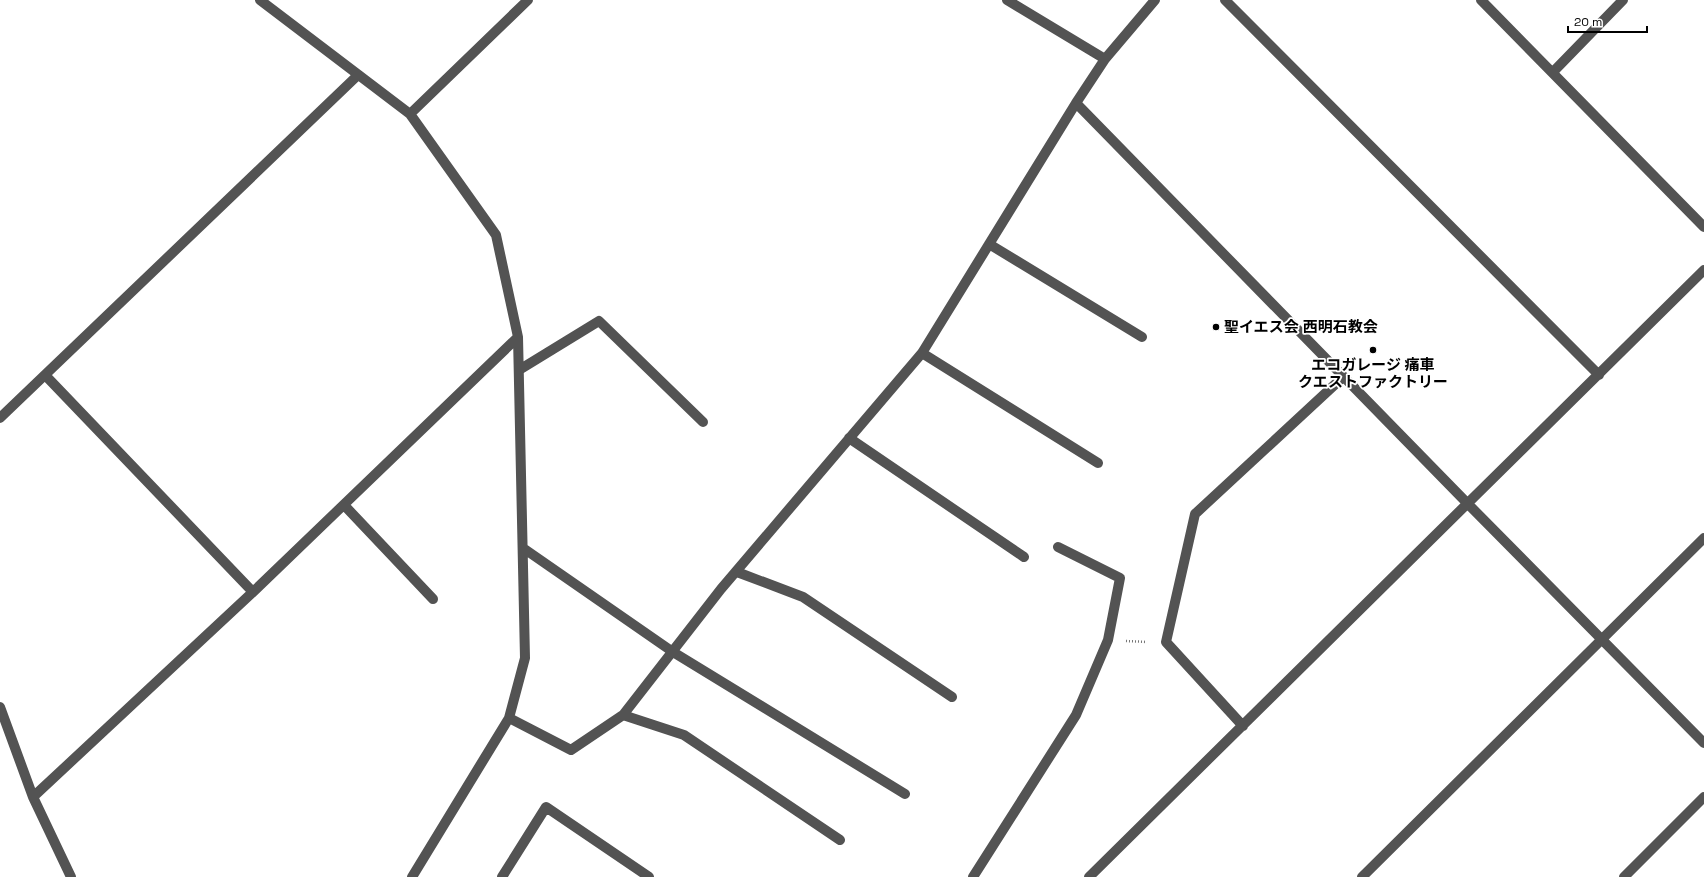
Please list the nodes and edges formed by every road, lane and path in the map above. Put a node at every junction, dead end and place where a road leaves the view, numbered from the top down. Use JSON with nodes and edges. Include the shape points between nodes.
{"nodes":[{"id":1,"x":260,"y":0,"type":"edge"},
{"id":2,"x":528,"y":0,"type":"edge"},
{"id":3,"x":1007,"y":0,"type":"edge"},
{"id":4,"x":1155,"y":0,"type":"edge"},
{"id":5,"x":1226,"y":0,"type":"edge"},
{"id":6,"x":1481,"y":0,"type":"edge"},
{"id":7,"x":1623,"y":0,"type":"edge"},
{"id":8,"x":1106,"y":59,"type":"junction"},
{"id":9,"x":1553,"y":72,"type":"junction"},
{"id":10,"x":358,"y":75,"type":"junction"},
{"id":11,"x":1076,"y":103,"type":"junction"},
{"id":12,"x":410,"y":114,"type":"junction"},
{"id":13,"x":1704,"y":227,"type":"edge"},
{"id":14,"x":989,"y":244,"type":"junction"},
{"id":15,"x":1704,"y":270,"type":"edge"},
{"id":16,"x":518,"y":337,"type":"junction"},
{"id":17,"x":1142,"y":337,"type":"dead end"},
{"id":18,"x":922,"y":353,"type":"junction"},
{"id":19,"x":519,"y":370,"type":"junction"},
{"id":20,"x":1599,"y":374,"type":"junction"},
{"id":21,"x":45,"y":375,"type":"junction"},
{"id":22,"x":1343,"y":377,"type":"junction"},
{"id":23,"x":0,"y":418,"type":"edge"},
{"id":24,"x":703,"y":422,"type":"dead end"},
{"id":25,"x":849,"y":438,"type":"junction"},
{"id":26,"x":1098,"y":463,"type":"dead end"},
{"id":27,"x":1468,"y":504,"type":"junction"},
{"id":28,"x":344,"y":505,"type":"junction"},
{"id":29,"x":1704,"y":538,"type":"edge"},
{"id":30,"x":1058,"y":547,"type":"dead end"},
{"id":31,"x":523,"y":548,"type":"junction"},
{"id":32,"x":1024,"y":557,"type":"dead end"},
{"id":33,"x":736,"y":572,"type":"junction"},
{"id":34,"x":252,"y":592,"type":"junction"},
{"id":35,"x":433,"y":599,"type":"dead end"},
{"id":36,"x":1602,"y":639,"type":"junction"},
{"id":37,"x":1108,"y":640,"type":"junction"},
{"id":38,"x":1166,"y":642,"type":"junction"},
{"id":39,"x":673,"y":652,"type":"junction"},
{"id":40,"x":952,"y":698,"type":"dead end"},
{"id":41,"x":0,"y":707,"type":"edge"},
{"id":42,"x":623,"y":715,"type":"junction"},
{"id":43,"x":509,"y":718,"type":"junction"},
{"id":44,"x":1243,"y":726,"type":"junction"},
{"id":45,"x":1704,"y":743,"type":"edge"},
{"id":46,"x":905,"y":794,"type":"dead end"},
{"id":47,"x":33,"y":797,"type":"junction"},
{"id":48,"x":1704,"y":797,"type":"edge"},
{"id":49,"x":840,"y":840,"type":"dead end"},
{"id":50,"x":71,"y":877,"type":"edge"},
{"id":51,"x":412,"y":877,"type":"edge"},
{"id":52,"x":502,"y":877,"type":"edge"},
{"id":53,"x":649,"y":877,"type":"edge"},
{"id":54,"x":973,"y":877,"type":"edge"},
{"id":55,"x":1089,"y":877,"type":"edge"},
{"id":56,"x":1362,"y":877,"type":"edge"},
{"id":57,"x":1624,"y":877,"type":"edge"}],
"edges":[{"from":1,"to":10,"type":"street"},
{"from":2,"to":12,"type":"street"},
{"from":3,"to":8,"type":"street"},
{"from":4,"to":8,"type":"street"},
{"from":5,"to":20,"type":"street"},
{"from":6,"to":9,"type":"street"},
{"from":7,"to":9,"type":"street"},
{"from":8,"to":11,"type":"street"},
{"from":9,"to":13,"type":"street"},
{"from":10,"to":12,"type":"street"},
{"from":10,"to":21,"type":"street"},
{"from":11,"to":14,"type":"street"},
{"from":11,"to":22,"type":"street"},
{"from":12,"to":16,"type":"street","via":[[496,236]]},
{"from":14,"to":17,"type":"street"},
{"from":14,"to":18,"type":"street"},
{"from":15,"to":20,"type":"street"},
{"from":16,"to":19,"type":"street"},
{"from":16,"to":28,"type":"street"},
{"from":18,"to":25,"type":"street"},
{"from":18,"to":26,"type":"street"},
{"from":19,"to":24,"type":"street","via":[[600,320]]},
{"from":19,"to":31,"type":"street"},
{"from":20,"to":27,"type":"street"},
{"from":21,"to":23,"type":"street"},
{"from":21,"to":34,"type":"street"},
{"from":22,"to":27,"type":"street"},
{"from":22,"to":38,"type":"street","via":[[1195,514]]},
{"from":25,"to":32,"type":"street"},
{"from":25,"to":33,"type":"street"},
{"from":27,"to":36,"type":"street"},
{"from":27,"to":44,"type":"street"},
{"from":28,"to":34,"type":"street"},
{"from":28,"to":35,"type":"street"},
{"from":29,"to":36,"type":"street"},
{"from":30,"to":37,"type":"street","via":[[1120,578]]},
{"from":31,"to":39,"type":"street"},
{"from":31,"to":43,"type":"street","via":[[525,658]]},
{"from":33,"to":39,"type":"street"},
{"from":33,"to":40,"type":"street","via":[[802,597]]},
{"from":34,"to":47,"type":"street"},
{"from":36,"to":45,"type":"street"},
{"from":36,"to":56,"type":"street"},
{"from":37,"to":38,"type":"path"},
{"from":37,"to":54,"type":"street","via":[[1076,715]]},
{"from":38,"to":44,"type":"street"},
{"from":39,"to":42,"type":"street"},
{"from":39,"to":46,"type":"street"},
{"from":41,"to":47,"type":"street"},
{"from":42,"to":43,"type":"street","via":[[571,750]]},
{"from":42,"to":49,"type":"street","via":[[684,735]]},
{"from":43,"to":51,"type":"street"},
{"from":44,"to":55,"type":"street"},
{"from":47,"to":50,"type":"street"},
{"from":48,"to":57,"type":"street"},
{"from":52,"to":53,"type":"street","via":[[546,806]]}]}
